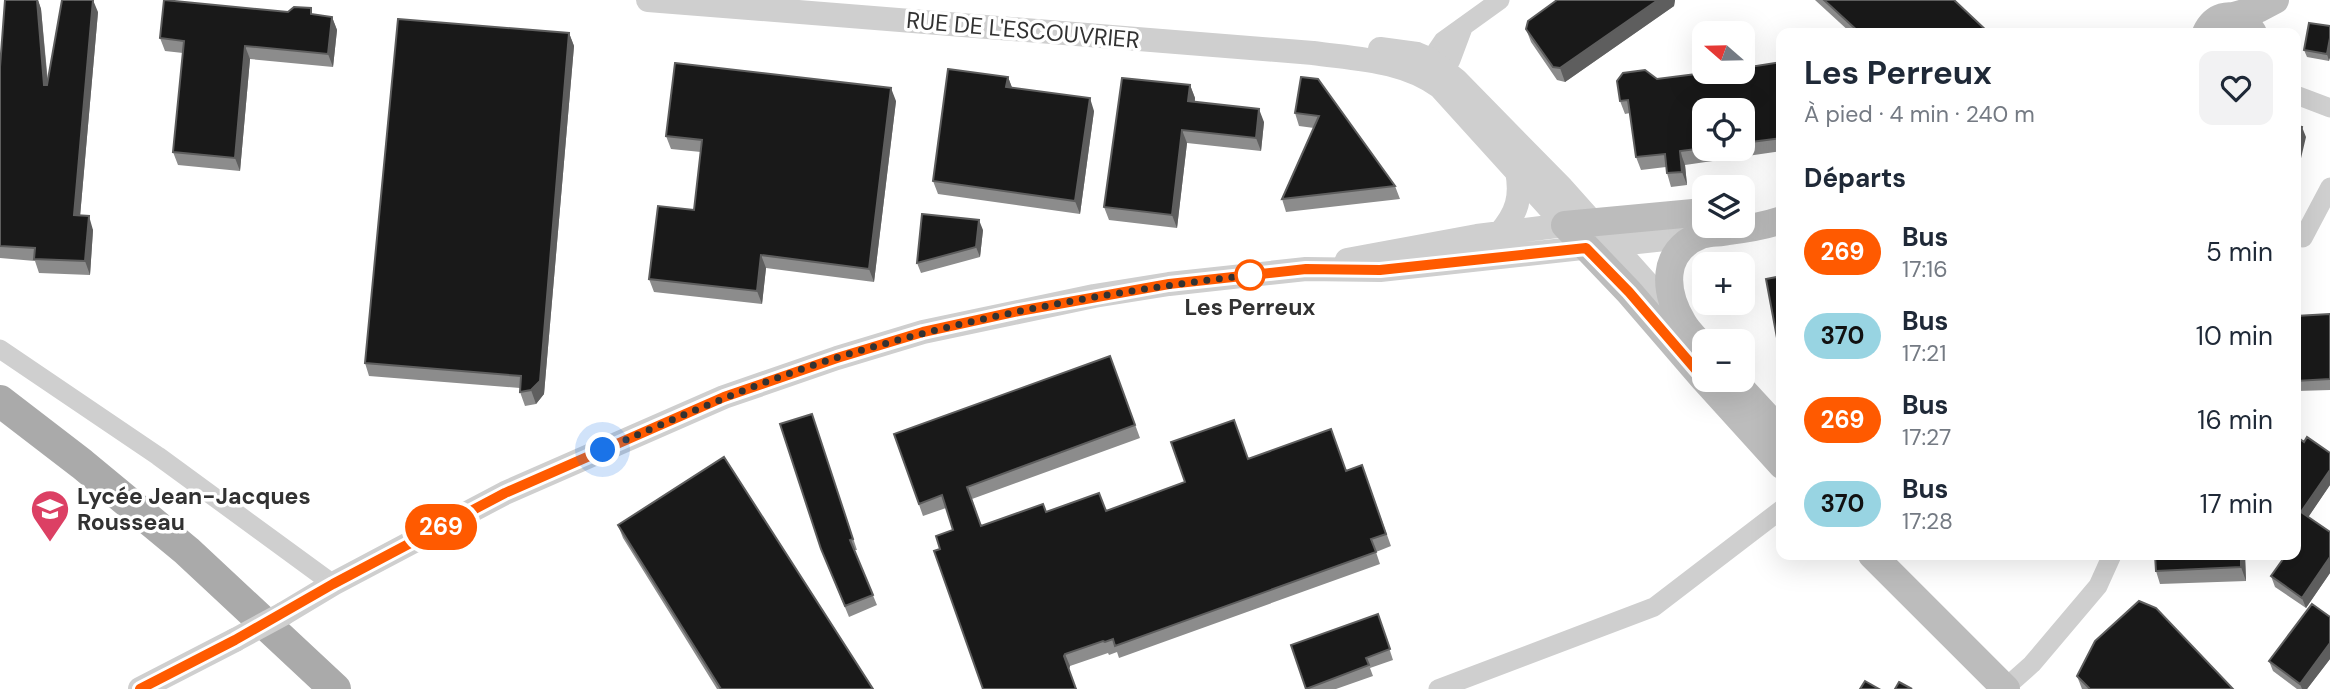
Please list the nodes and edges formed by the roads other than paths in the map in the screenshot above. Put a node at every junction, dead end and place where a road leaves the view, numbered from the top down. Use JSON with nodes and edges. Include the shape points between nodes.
{"nodes":[{"id":1,"x":648,"y":0,"type":"edge"},
{"id":2,"x":1500,"y":0,"type":"edge"},
{"id":3,"x":2275,"y":0,"type":"edge"},
{"id":4,"x":2282,"y":0,"type":"edge"},
{"id":5,"x":2210,"y":28,"type":"edge"},
{"id":6,"x":2248,"y":28,"type":"edge"},
{"id":7,"x":1432,"y":72,"type":"junction"},
{"id":8,"x":2301,"y":97,"type":"edge"},
{"id":9,"x":2330,"y":108,"type":"edge"},
{"id":10,"x":1517,"y":171,"type":"junction"},
{"id":11,"x":2330,"y":187,"type":"edge"},
{"id":12,"x":1776,"y":209,"type":"edge"},
{"id":13,"x":1755,"y":210,"type":"edge"},
{"id":14,"x":1776,"y":222,"type":"edge"},
{"id":15,"x":1692,"y":224,"type":"edge"},
{"id":16,"x":1692,"y":224,"type":"edge"},
{"id":17,"x":1755,"y":227,"type":"edge"},
{"id":18,"x":1500,"y":233,"type":"junction"},
{"id":19,"x":1596,"y":236,"type":"junction"},
{"id":20,"x":1692,"y":236,"type":"edge"},
{"id":21,"x":2303,"y":237,"type":"dead end"},
{"id":22,"x":1306,"y":269,"type":"junction"},
{"id":23,"x":1683,"y":324,"type":"junction"},
{"id":24,"x":1692,"y":334,"type":"edge"},
{"id":25,"x":0,"y":349,"type":"edge"},
{"id":26,"x":1692,"y":364,"type":"edge"},
{"id":27,"x":1717,"y":392,"type":"edge"},
{"id":28,"x":1744,"y":392,"type":"edge"},
{"id":29,"x":0,"y":401,"type":"edge"},
{"id":30,"x":0,"y":424,"type":"edge"},
{"id":31,"x":1776,"y":427,"type":"edge"},
{"id":32,"x":1776,"y":458,"type":"edge"},
{"id":33,"x":1776,"y":514,"type":"edge"},
{"id":34,"x":1877,"y":560,"type":"edge"},
{"id":35,"x":1903,"y":560,"type":"edge"},
{"id":36,"x":2110,"y":560,"type":"edge"},
{"id":37,"x":333,"y":584,"type":"junction"},
{"id":38,"x":2014,"y":686,"type":"edge"},
{"id":39,"x":140,"y":689,"type":"edge"},
{"id":40,"x":310,"y":689,"type":"edge"},
{"id":41,"x":335,"y":689,"type":"edge"},
{"id":42,"x":1438,"y":689,"type":"edge"}],
"edges":[{"from":1,"to":7,"type":"street","name":"RUE DE L'ESCOUVRIER","via":[[1313,53]]},
{"from":2,"to":7,"type":"street","via":[[1463,28]]},
{"from":3,"to":6,"type":"main road","via":[[2258,9]]},
{"from":4,"to":6,"type":"main road"},
{"from":5,"to":6,"type":"main road","via":[[2222,17]]},
{"from":7,"to":10,"type":"street","name":"RUE DE L'ESCOUVRIER"},
{"from":7,"to":19,"type":"street"},
{"from":8,"to":9,"type":"street"},
{"from":10,"to":18,"type":"street","via":[[1518,206]]},
{"from":10,"to":19,"type":"street","name":"RUE DE L'ESCOUVRIER","via":[[1540,182]]},
{"from":11,"to":21,"type":"street"},
{"from":12,"to":13,"type":"main road"},
{"from":14,"to":17,"type":"main road"},
{"from":15,"to":19,"type":"main road"},
{"from":16,"to":19,"type":"street"},
{"from":18,"to":19,"type":"street"},
{"from":18,"to":22,"type":"street"},
{"from":19,"to":22,"type":"street","via":[[1380,270]]},
{"from":19,"to":23,"type":"street"},
{"from":19,"to":26,"type":"main road","via":[[1629,292]]},
{"from":20,"to":23,"type":"main road","via":[[1670,271],[1669,292]]},
{"from":22,"to":37,"type":"street","via":[[1094,296],[923,332],[837,358],[724,397],[505,493]]},
{"from":23,"to":24,"type":"main road"},
{"from":25,"to":37,"type":"street","via":[[158,456]]},
{"from":27,"to":32,"type":"main road"},
{"from":28,"to":31,"type":"main road"},
{"from":29,"to":41,"type":"main road","via":[[187,551]]},
{"from":30,"to":40,"type":"main road","via":[[178,566]]},
{"from":33,"to":42,"type":"street","via":[[1654,607]]},
{"from":34,"to":38,"type":"main road"},
{"from":35,"to":38,"type":"main road"},
{"from":36,"to":38,"type":"street","via":[[2098,586]]},
{"from":37,"to":39,"type":"street","bridge":true}]}
